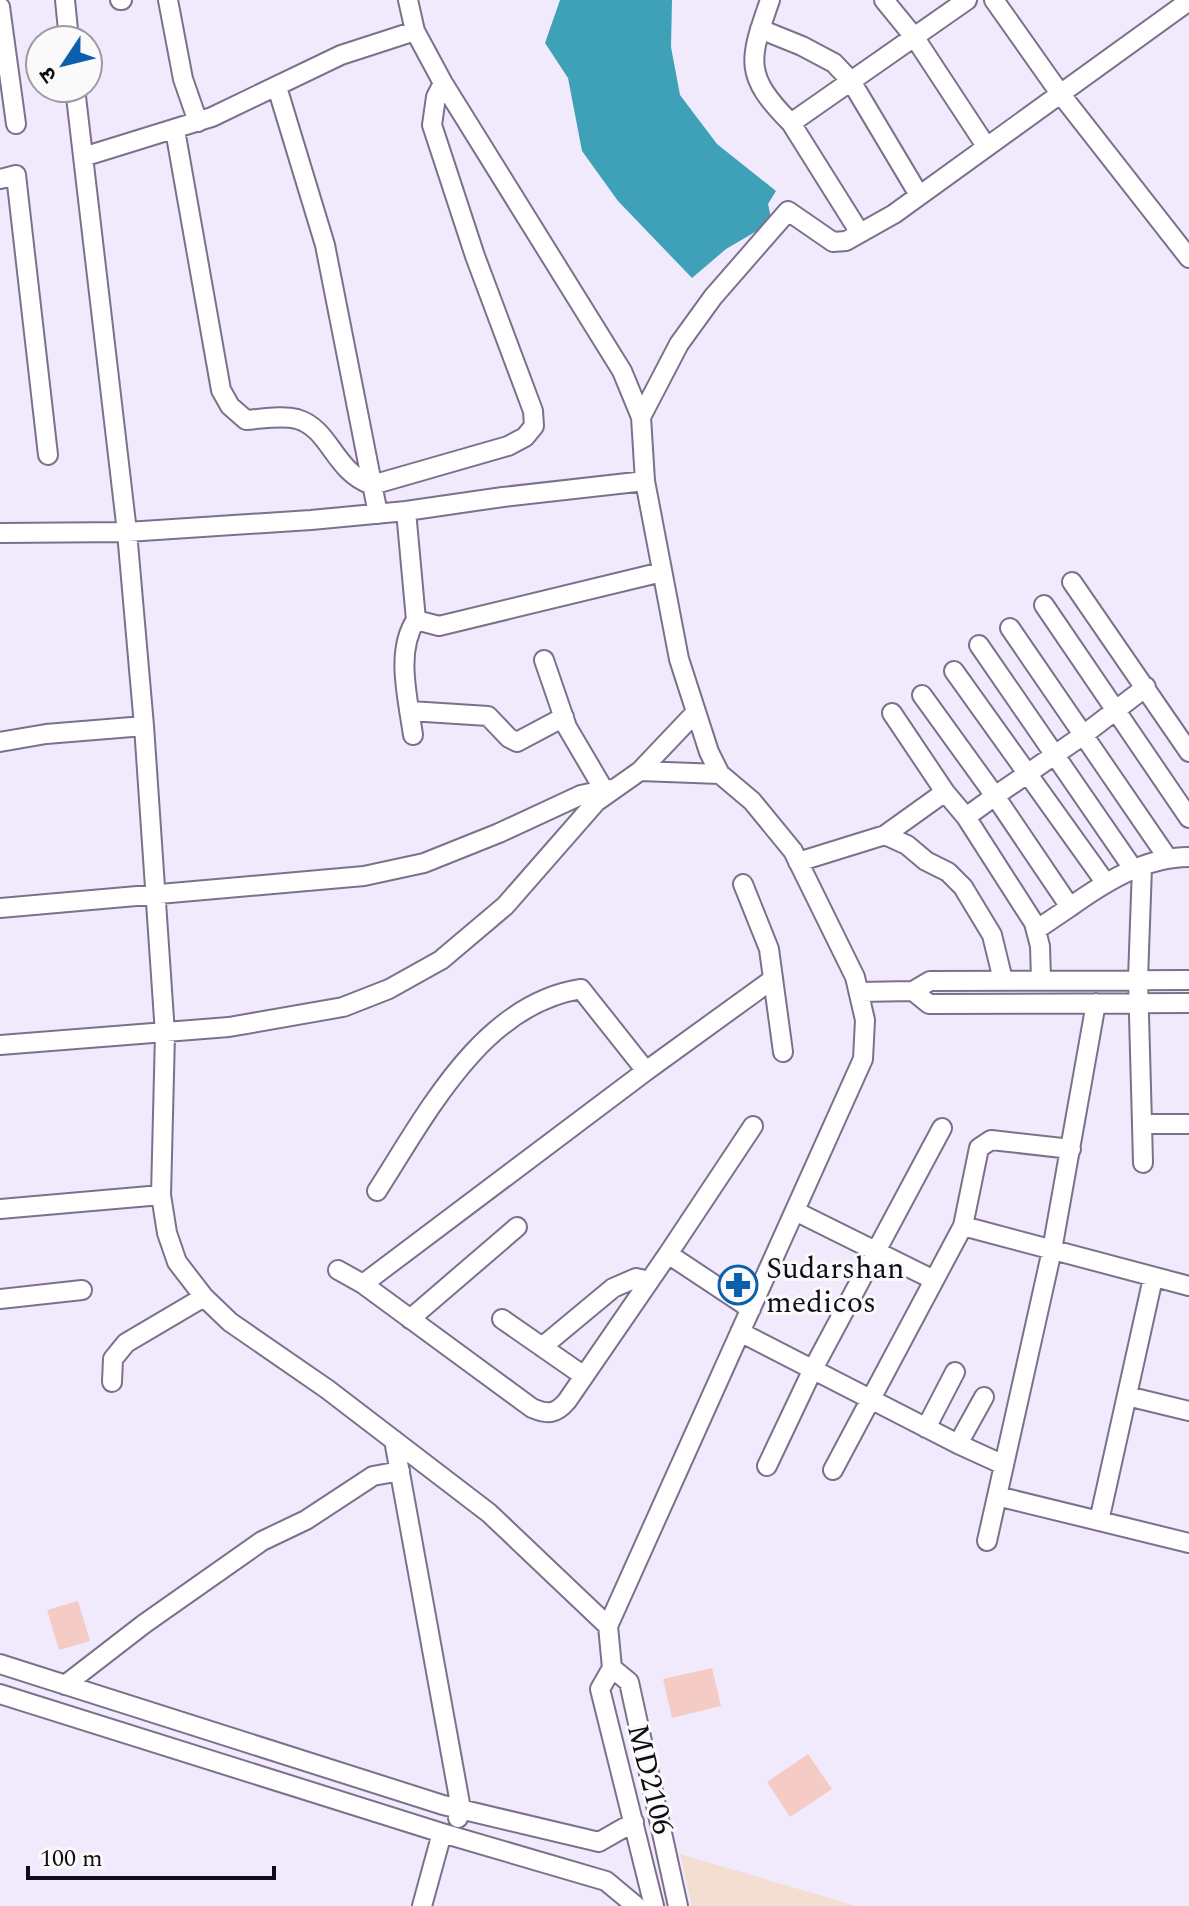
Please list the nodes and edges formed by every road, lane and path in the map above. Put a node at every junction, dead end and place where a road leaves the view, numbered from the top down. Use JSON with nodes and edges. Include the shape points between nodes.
{"nodes":[{"id":1,"x":65,"y":0,"type":"edge"},
{"id":2,"x":168,"y":0,"type":"edge"},
{"id":3,"x":408,"y":0,"type":"edge"},
{"id":4,"x":770,"y":0,"type":"edge"},
{"id":5,"x":884,"y":0,"type":"edge"},
{"id":6,"x":967,"y":0,"type":"edge"},
{"id":7,"x":994,"y":0,"type":"edge"},
{"id":8,"x":1189,"y":1,"type":"edge"},
{"id":9,"x":0,"y":7,"type":"edge"},
{"id":10,"x":67,"y":24,"type":"edge"},
{"id":11,"x":760,"y":29,"type":"junction"},
{"id":12,"x":415,"y":31,"type":"junction"},
{"id":13,"x":915,"y":38,"type":"junction"},
{"id":14,"x":851,"y":81,"type":"junction"},
{"id":15,"x":443,"y":83,"type":"junction"},
{"id":16,"x":277,"y":87,"type":"junction"},
{"id":17,"x":1059,"y":92,"type":"junction"},
{"id":18,"x":77,"y":104,"type":"edge"},
{"id":19,"x":198,"y":122,"type":"junction"},
{"id":20,"x":791,"y":123,"type":"junction"},
{"id":21,"x":16,"y":124,"type":"dead end"},
{"id":22,"x":175,"y":130,"type":"junction"},
{"id":23,"x":986,"y":146,"type":"junction"},
{"id":24,"x":83,"y":157,"type":"junction"},
{"id":25,"x":0,"y":179,"type":"edge"},
{"id":26,"x":919,"y":195,"type":"junction"},
{"id":27,"x":860,"y":233,"type":"junction"},
{"id":28,"x":1189,"y":258,"type":"edge"},
{"id":29,"x":641,"y":417,"type":"junction"},
{"id":30,"x":48,"y":455,"type":"dead end"},
{"id":31,"x":645,"y":481,"type":"junction"},
{"id":32,"x":372,"y":485,"type":"junction"},
{"id":33,"x":406,"y":511,"type":"junction"},
{"id":34,"x":378,"y":514,"type":"junction"},
{"id":35,"x":127,"y":532,"type":"junction"},
{"id":36,"x":0,"y":533,"type":"edge"},
{"id":37,"x":662,"y":572,"type":"junction"},
{"id":38,"x":1072,"y":582,"type":"dead end"},
{"id":39,"x":1044,"y":605,"type":"dead end"},
{"id":40,"x":416,"y":620,"type":"junction"},
{"id":41,"x":1010,"y":628,"type":"dead end"},
{"id":42,"x":979,"y":645,"type":"dead end"},
{"id":43,"x":544,"y":660,"type":"dead end"},
{"id":44,"x":954,"y":671,"type":"dead end"},
{"id":45,"x":1146,"y":687,"type":"junction"},
{"id":46,"x":922,"y":695,"type":"dead end"},
{"id":47,"x":410,"y":711,"type":"junction"},
{"id":48,"x":1115,"y":711,"type":"junction"},
{"id":49,"x":696,"y":712,"type":"junction"},
{"id":50,"x":892,"y":713,"type":"dead end"},
{"id":51,"x":564,"y":717,"type":"junction"},
{"id":52,"x":144,"y":726,"type":"junction"},
{"id":53,"x":413,"y":735,"type":"dead end"},
{"id":54,"x":1082,"y":736,"type":"junction"},
{"id":55,"x":0,"y":742,"type":"edge"},
{"id":56,"x":1189,"y":752,"type":"edge"},
{"id":57,"x":1055,"y":754,"type":"junction"},
{"id":58,"x":640,"y":771,"type":"junction"},
{"id":59,"x":1028,"y":773,"type":"junction"},
{"id":60,"x":720,"y":774,"type":"junction"},
{"id":61,"x":609,"y":789,"type":"junction"},
{"id":62,"x":945,"y":792,"type":"junction"},
{"id":63,"x":995,"y":796,"type":"junction"},
{"id":64,"x":966,"y":817,"type":"junction"},
{"id":65,"x":1189,"y":818,"type":"edge"},
{"id":66,"x":885,"y":835,"type":"junction"},
{"id":67,"x":1167,"y":857,"type":"junction"},
{"id":68,"x":1189,"y":857,"type":"edge"},
{"id":69,"x":798,"y":862,"type":"junction"},
{"id":70,"x":1138,"y":869,"type":"junction"},
{"id":71,"x":1105,"y":882,"type":"junction"},
{"id":72,"x":743,"y":884,"type":"dead end"},
{"id":73,"x":156,"y":892,"type":"junction"},
{"id":74,"x":1070,"y":907,"type":"junction"},
{"id":75,"x":0,"y":908,"type":"edge"},
{"id":76,"x":1036,"y":930,"type":"junction"},
{"id":77,"x":773,"y":979,"type":"junction"},
{"id":78,"x":1041,"y":979,"type":"junction"},
{"id":79,"x":1138,"y":979,"type":"junction"},
{"id":80,"x":1003,"y":980,"type":"junction"},
{"id":81,"x":1189,"y":980,"type":"edge"},
{"id":82,"x":913,"y":991,"type":"junction"},
{"id":83,"x":859,"y":992,"type":"junction"},
{"id":84,"x":1096,"y":1003,"type":"junction"},
{"id":85,"x":1138,"y":1003,"type":"junction"},
{"id":86,"x":1189,"y":1003,"type":"edge"},
{"id":87,"x":165,"y":1034,"type":"junction"},
{"id":88,"x":0,"y":1045,"type":"edge"},
{"id":89,"x":783,"y":1052,"type":"dead end"},
{"id":90,"x":646,"y":1071,"type":"junction"},
{"id":91,"x":1142,"y":1124,"type":"junction"},
{"id":92,"x":1189,"y":1124,"type":"edge"},
{"id":93,"x":753,"y":1126,"type":"dead end"},
{"id":94,"x":942,"y":1128,"type":"dead end"},
{"id":95,"x":1071,"y":1149,"type":"junction"},
{"id":96,"x":1143,"y":1163,"type":"dead end"},
{"id":97,"x":377,"y":1191,"type":"dead end"},
{"id":98,"x":161,"y":1195,"type":"junction"},
{"id":99,"x":0,"y":1209,"type":"edge"},
{"id":100,"x":795,"y":1211,"type":"junction"},
{"id":101,"x":963,"y":1226,"type":"junction"},
{"id":102,"x":517,"y":1227,"type":"dead end"},
{"id":103,"x":877,"y":1250,"type":"junction"},
{"id":104,"x":1052,"y":1250,"type":"junction"},
{"id":105,"x":668,"y":1254,"type":"junction"},
{"id":106,"x":338,"y":1270,"type":"dead end"},
{"id":107,"x":1153,"y":1278,"type":"junction"},
{"id":108,"x":934,"y":1280,"type":"junction"},
{"id":109,"x":649,"y":1281,"type":"junction"},
{"id":110,"x":363,"y":1284,"type":"junction"},
{"id":111,"x":1189,"y":1286,"type":"edge"},
{"id":112,"x":82,"y":1290,"type":"dead end"},
{"id":113,"x":204,"y":1297,"type":"junction"},
{"id":114,"x":0,"y":1299,"type":"edge"},
{"id":115,"x":751,"y":1309,"type":"junction"},
{"id":116,"x":410,"y":1319,"type":"junction"},
{"id":117,"x":502,"y":1319,"type":"dead end"},
{"id":118,"x":740,"y":1332,"type":"junction"},
{"id":119,"x":542,"y":1347,"type":"junction"},
{"id":120,"x":813,"y":1369,"type":"junction"},
{"id":121,"x":955,"y":1372,"type":"dead end"},
{"id":122,"x":584,"y":1376,"type":"junction"},
{"id":123,"x":112,"y":1382,"type":"dead end"},
{"id":124,"x":1127,"y":1396,"type":"junction"},
{"id":125,"x":984,"y":1397,"type":"dead end"},
{"id":126,"x":870,"y":1399,"type":"junction"},
{"id":127,"x":1189,"y":1411,"type":"edge"},
{"id":128,"x":926,"y":1428,"type":"junction"},
{"id":129,"x":394,"y":1440,"type":"junction"},
{"id":130,"x":958,"y":1444,"type":"junction"},
{"id":131,"x":1004,"y":1465,"type":"junction"},
{"id":132,"x":767,"y":1466,"type":"dead end"},
{"id":133,"x":833,"y":1470,"type":"dead end"},
{"id":134,"x":400,"y":1471,"type":"junction"},
{"id":135,"x":997,"y":1496,"type":"junction"},
{"id":136,"x":1099,"y":1521,"type":"junction"},
{"id":137,"x":987,"y":1541,"type":"dead end"},
{"id":138,"x":1189,"y":1543,"type":"edge"},
{"id":139,"x":608,"y":1626,"type":"junction"},
{"id":140,"x":0,"y":1664,"type":"edge"},
{"id":141,"x":612,"y":1668,"type":"junction"},
{"id":142,"x":65,"y":1685,"type":"junction"},
{"id":143,"x":0,"y":1694,"type":"edge"},
{"id":144,"x":426,"y":1799,"type":"junction"},
{"id":145,"x":461,"y":1809,"type":"junction"},
{"id":146,"x":634,"y":1822,"type":"junction"},
{"id":147,"x":420,"y":1826,"type":"junction"},
{"id":148,"x":447,"y":1835,"type":"junction"},
{"id":149,"x":422,"y":1906,"type":"edge"},
{"id":150,"x":636,"y":1906,"type":"edge"},
{"id":151,"x":654,"y":1906,"type":"edge"},
{"id":152,"x":678,"y":1906,"type":"edge"}],
"edges":[{"from":1,"to":10,"type":"street"},
{"from":2,"to":19,"type":"street","via":[[183,79]]},
{"from":3,"to":12,"type":"street","number":"MD2106"},
{"from":4,"to":11,"type":"street"},
{"from":5,"to":13,"type":"street"},
{"from":6,"to":13,"type":"street"},
{"from":7,"to":17,"type":"street"},
{"from":8,"to":17,"type":"street"},
{"from":9,"to":21,"type":"street"},
{"from":11,"to":14,"type":"street","via":[[834,63]]},
{"from":11,"to":20,"type":"street","via":[[753,69]]},
{"from":12,"to":15,"type":"street","number":"MD2106"},
{"from":12,"to":16,"type":"street","via":[[341,55]]},
{"from":13,"to":14,"type":"street"},
{"from":13,"to":23,"type":"street"},
{"from":14,"to":20,"type":"street"},
{"from":14,"to":26,"type":"street"},
{"from":15,"to":29,"type":"street","number":"MD2106","via":[[622,371]]},
{"from":15,"to":32,"type":"street","via":[[432,125],[534,426],[508,446]]},
{"from":16,"to":19,"type":"street"},
{"from":16,"to":32,"type":"street","via":[[325,245]]},
{"from":17,"to":23,"type":"street"},
{"from":17,"to":28,"type":"street"},
{"from":18,"to":24,"type":"street"},
{"from":19,"to":22,"type":"street"},
{"from":20,"to":27,"type":"street"},
{"from":22,"to":24,"type":"street"},
{"from":22,"to":32,"type":"street","via":[[225,398],[246,420],[295,418],[310,425],[356,479]]},
{"from":23,"to":26,"type":"street"},
{"from":24,"to":35,"type":"street"},
{"from":25,"to":30,"type":"street","via":[[16,175]]},
{"from":26,"to":27,"type":"street"},
{"from":27,"to":29,"type":"street","via":[[833,242],[788,211],[679,344]]},
{"from":29,"to":31,"type":"street","number":"MD2106"},
{"from":31,"to":33,"type":"street"},
{"from":31,"to":37,"type":"street","number":"MD2106"},
{"from":32,"to":34,"type":"street"},
{"from":33,"to":34,"type":"street"},
{"from":33,"to":40,"type":"street"},
{"from":34,"to":35,"type":"street"},
{"from":35,"to":36,"type":"street"},
{"from":35,"to":52,"type":"street"},
{"from":37,"to":40,"type":"street","via":[[439,626]]},
{"from":37,"to":49,"type":"street","number":"MD2106","via":[[679,659]]},
{"from":38,"to":45,"type":"street"},
{"from":39,"to":48,"type":"street"},
{"from":40,"to":47,"type":"street","via":[[405,644]]},
{"from":41,"to":54,"type":"street"},
{"from":42,"to":57,"type":"street"},
{"from":43,"to":51,"type":"street"},
{"from":44,"to":59,"type":"street"},
{"from":45,"to":48,"type":"street"},
{"from":45,"to":56,"type":"street"},
{"from":46,"to":63,"type":"street"},
{"from":47,"to":51,"type":"street","via":[[488,716],[517,742]]},
{"from":47,"to":53,"type":"street"},
{"from":48,"to":54,"type":"street"},
{"from":48,"to":65,"type":"street"},
{"from":49,"to":58,"type":"street"},
{"from":49,"to":60,"type":"street","number":"MD2106"},
{"from":50,"to":62,"type":"street"},
{"from":51,"to":61,"type":"street"},
{"from":52,"to":55,"type":"street"},
{"from":52,"to":73,"type":"street"},
{"from":54,"to":57,"type":"street"},
{"from":54,"to":67,"type":"street"},
{"from":57,"to":59,"type":"street"},
{"from":57,"to":70,"type":"street"},
{"from":58,"to":60,"type":"street"},
{"from":58,"to":61,"type":"street"},
{"from":59,"to":63,"type":"street"},
{"from":59,"to":71,"type":"street"},
{"from":60,"to":69,"type":"street","number":"MD2106","via":[[752,801]]},
{"from":61,"to":73,"type":"street","via":[[581,795],[424,863],[364,876]]},
{"from":61,"to":87,"type":"street","via":[[505,906],[441,960],[389,989],[343,1007]]},
{"from":62,"to":64,"type":"street"},
{"from":62,"to":66,"type":"street"},
{"from":63,"to":64,"type":"street"},
{"from":63,"to":74,"type":"street"},
{"from":64,"to":76,"type":"street"},
{"from":66,"to":69,"type":"street"},
{"from":66,"to":80,"type":"street","via":[[948,872],[963,887],[992,935]]},
{"from":67,"to":68,"type":"street"},
{"from":67,"to":70,"type":"street"},
{"from":69,"to":83,"type":"street","number":"MD2106"},
{"from":70,"to":71,"type":"street"},
{"from":70,"to":79,"type":"street"},
{"from":71,"to":74,"type":"street"},
{"from":72,"to":77,"type":"street","via":[[769,949]]},
{"from":73,"to":75,"type":"street"},
{"from":73,"to":87,"type":"street"},
{"from":74,"to":76,"type":"street"},
{"from":76,"to":78,"type":"street"},
{"from":77,"to":89,"type":"street"},
{"from":77,"to":90,"type":"street"},
{"from":78,"to":79,"type":"street"},
{"from":78,"to":80,"type":"street"},
{"from":79,"to":81,"type":"street"},
{"from":79,"to":85,"type":"street"},
{"from":80,"to":82,"type":"street","via":[[930,981]]},
{"from":82,"to":83,"type":"street"},
{"from":82,"to":84,"type":"street","via":[[929,1004]]},
{"from":83,"to":100,"type":"street","number":"MD2106","via":[[865,1020],[863,1059]]},
{"from":84,"to":85,"type":"street"},
{"from":84,"to":95,"type":"street"},
{"from":85,"to":86,"type":"street"},
{"from":85,"to":91,"type":"street"},
{"from":87,"to":88,"type":"street"},
{"from":87,"to":98,"type":"street"},
{"from":90,"to":97,"type":"street","via":[[581,989],[553,995],[489,1035],[463,1062]]},
{"from":90,"to":110,"type":"street"},
{"from":91,"to":92,"type":"street"},
{"from":91,"to":96,"type":"street"},
{"from":93,"to":105,"type":"street"},
{"from":94,"to":103,"type":"street"},
{"from":95,"to":101,"type":"street","via":[[991,1140],[979,1148]]},
{"from":95,"to":104,"type":"street"},
{"from":98,"to":99,"type":"street"},
{"from":98,"to":113,"type":"street","via":[[177,1262]]},
{"from":100,"to":103,"type":"street"},
{"from":100,"to":115,"type":"street","number":"MD2106"},
{"from":101,"to":104,"type":"street"},
{"from":101,"to":108,"type":"street"},
{"from":102,"to":116,"type":"street"},
{"from":103,"to":108,"type":"street"},
{"from":103,"to":120,"type":"street"},
{"from":104,"to":107,"type":"street"},
{"from":104,"to":131,"type":"street"},
{"from":105,"to":109,"type":"street"},
{"from":105,"to":115,"type":"street"},
{"from":106,"to":110,"type":"street"},
{"from":107,"to":111,"type":"street"},
{"from":107,"to":124,"type":"street"},
{"from":108,"to":126,"type":"street"},
{"from":109,"to":119,"type":"street","via":[[636,1278],[613,1288]]},
{"from":109,"to":122,"type":"street"},
{"from":110,"to":116,"type":"street"},
{"from":112,"to":114,"type":"street"},
{"from":113,"to":123,"type":"street","via":[[126,1343],[113,1359]]},
{"from":113,"to":129,"type":"street","via":[[230,1322]]},
{"from":115,"to":118,"type":"street","number":"MD2106"},
{"from":116,"to":122,"type":"street","via":[[545,1414],[558,1411]]},
{"from":117,"to":119,"type":"street"},
{"from":118,"to":120,"type":"street"},
{"from":118,"to":139,"type":"street","number":"MD2106"},
{"from":119,"to":122,"type":"street"},
{"from":120,"to":126,"type":"street"},
{"from":120,"to":132,"type":"street"},
{"from":121,"to":128,"type":"street"},
{"from":124,"to":127,"type":"street"},
{"from":124,"to":136,"type":"street"},
{"from":125,"to":130,"type":"street"},
{"from":126,"to":128,"type":"street"},
{"from":126,"to":133,"type":"street"},
{"from":128,"to":130,"type":"street"},
{"from":129,"to":134,"type":"street"},
{"from":129,"to":139,"type":"street","via":[[489,1513]]},
{"from":130,"to":131,"type":"street"},
{"from":131,"to":135,"type":"street"},
{"from":134,"to":142,"type":"street","via":[[373,1476],[306,1520],[262,1541]]},
{"from":134,"to":145,"type":"street"},
{"from":135,"to":136,"type":"street"},
{"from":135,"to":137,"type":"street"},
{"from":136,"to":138,"type":"street"},
{"from":139,"to":141,"type":"street","number":"MD2106"},
{"from":140,"to":142,"type":"street"},
{"from":141,"to":146,"type":"street","name":"MD2106","via":[[600,1689]]},
{"from":141,"to":152,"type":"street","number":"MD2106","via":[[629,1682]]},
{"from":142,"to":144,"type":"street"},
{"from":143,"to":147,"type":"street"},
{"from":144,"to":145,"type":"street"},
{"from":144,"to":147,"type":"street"},
{"from":145,"to":146,"type":"street","via":[[599,1842]]},
{"from":145,"to":148,"type":"street"},
{"from":146,"to":151,"type":"street","name":"MD2106"},
{"from":147,"to":148,"type":"street"},
{"from":148,"to":149,"type":"street"},
{"from":148,"to":150,"type":"street","via":[[606,1881]]}]}
